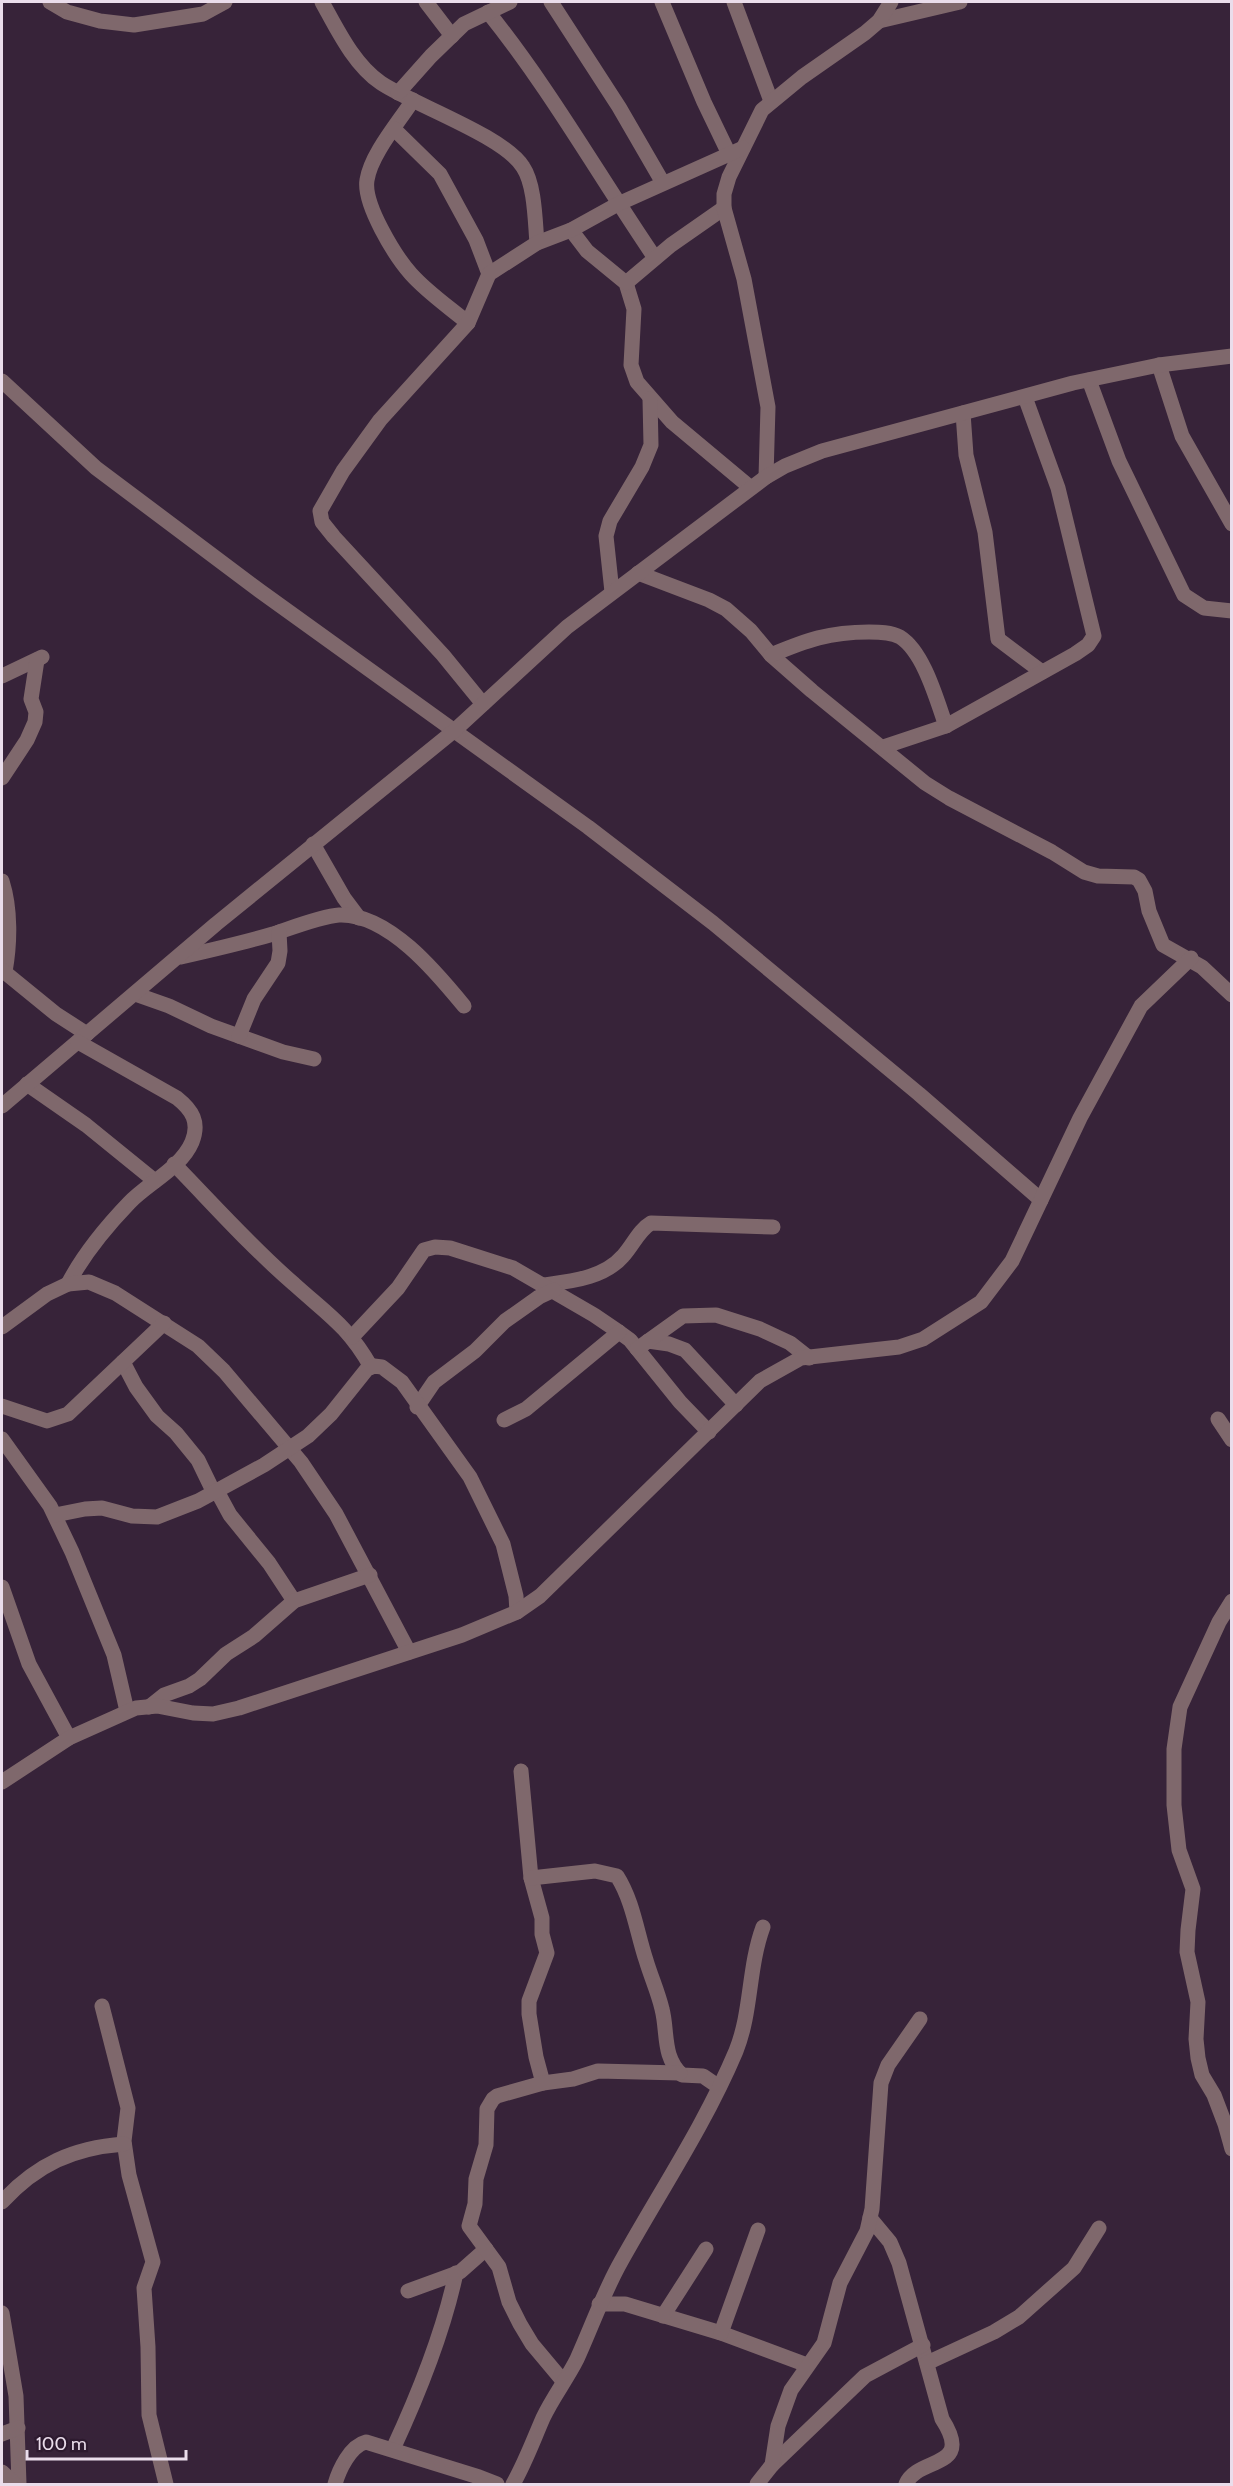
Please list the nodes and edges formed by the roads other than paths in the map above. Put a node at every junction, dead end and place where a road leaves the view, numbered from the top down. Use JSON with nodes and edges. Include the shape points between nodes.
{"nodes":[{"id":1,"x":50,"y":2,"type":"edge"},
{"id":2,"x":225,"y":2,"type":"edge"},
{"id":3,"x":322,"y":2,"type":"edge"},
{"id":4,"x":426,"y":2,"type":"edge"},
{"id":5,"x":510,"y":2,"type":"edge"},
{"id":6,"x":551,"y":2,"type":"edge"},
{"id":7,"x":662,"y":2,"type":"edge"},
{"id":8,"x":734,"y":2,"type":"edge"},
{"id":9,"x":891,"y":2,"type":"edge"},
{"id":10,"x":960,"y":2,"type":"edge"},
{"id":11,"x":199,"y":8,"type":"edge"},
{"id":12,"x":488,"y":12,"type":"junction"},
{"id":13,"x":879,"y":21,"type":"junction"},
{"id":14,"x":452,"y":36,"type":"junction"},
{"id":15,"x":398,"y":93,"type":"junction"},
{"id":16,"x":413,"y":100,"type":"junction"},
{"id":17,"x":771,"y":101,"type":"junction"},
{"id":18,"x":394,"y":129,"type":"junction"},
{"id":19,"x":736,"y":151,"type":"junction"},
{"id":20,"x":663,"y":183,"type":"junction"},
{"id":21,"x":618,"y":204,"type":"junction"},
{"id":22,"x":724,"y":208,"type":"junction"},
{"id":23,"x":571,"y":230,"type":"junction"},
{"id":24,"x":537,"y":243,"type":"junction"},
{"id":25,"x":655,"y":258,"type":"junction"},
{"id":26,"x":489,"y":274,"type":"junction"},
{"id":27,"x":626,"y":284,"type":"junction"},
{"id":28,"x":468,"y":323,"type":"junction"},
{"id":29,"x":1232,"y":356,"type":"edge"},
{"id":30,"x":1159,"y":364,"type":"junction"},
{"id":31,"x":1089,"y":380,"type":"junction"},
{"id":32,"x":2,"y":381,"type":"edge"},
{"id":33,"x":1025,"y":397,"type":"junction"},
{"id":34,"x":650,"y":399,"type":"junction"},
{"id":35,"x":963,"y":412,"type":"junction"},
{"id":36,"x":766,"y":477,"type":"junction"},
{"id":37,"x":751,"y":488,"type":"junction"},
{"id":38,"x":1232,"y":524,"type":"edge"},
{"id":39,"x":638,"y":573,"type":"junction"},
{"id":40,"x":612,"y":592,"type":"junction"},
{"id":41,"x":1232,"y":611,"type":"edge"},
{"id":42,"x":771,"y":655,"type":"junction"},
{"id":43,"x":1042,"y":672,"type":"junction"},
{"id":44,"x":2,"y":676,"type":"edge"},
{"id":45,"x":483,"y":704,"type":"junction"},
{"id":46,"x":946,"y":726,"type":"junction"},
{"id":47,"x":455,"y":730,"type":"junction"},
{"id":48,"x":883,"y":747,"type":"junction"},
{"id":49,"x":2,"y":778,"type":"edge"},
{"id":50,"x":313,"y":844,"type":"junction"},
{"id":51,"x":2,"y":881,"type":"edge"},
{"id":52,"x":359,"y":918,"type":"junction"},
{"id":53,"x":279,"y":932,"type":"junction"},
{"id":54,"x":176,"y":958,"type":"junction"},
{"id":55,"x":1191,"y":958,"type":"junction"},
{"id":56,"x":3,"y":971,"type":"edge"},
{"id":57,"x":135,"y":994,"type":"junction"},
{"id":58,"x":1232,"y":995,"type":"edge"},
{"id":59,"x":464,"y":1006,"type":"dead end"},
{"id":60,"x":239,"y":1036,"type":"junction"},
{"id":61,"x":83,"y":1038,"type":"junction"},
{"id":62,"x":314,"y":1059,"type":"dead end"},
{"id":63,"x":27,"y":1084,"type":"junction"},
{"id":64,"x":2,"y":1106,"type":"edge"},
{"id":65,"x":174,"y":1164,"type":"junction"},
{"id":66,"x":155,"y":1181,"type":"junction"},
{"id":67,"x":1041,"y":1200,"type":"junction"},
{"id":68,"x":773,"y":1227,"type":"dead end"},
{"id":69,"x":68,"y":1284,"type":"junction"},
{"id":70,"x":549,"y":1288,"type":"junction"},
{"id":71,"x":164,"y":1323,"type":"junction"},
{"id":72,"x":2,"y":1328,"type":"edge"},
{"id":73,"x":619,"y":1332,"type":"junction"},
{"id":74,"x":352,"y":1337,"type":"junction"},
{"id":75,"x":643,"y":1345,"type":"junction"},
{"id":76,"x":809,"y":1358,"type":"junction"},
{"id":77,"x":123,"y":1362,"type":"junction"},
{"id":78,"x":371,"y":1367,"type":"junction"},
{"id":79,"x":2,"y":1406,"type":"edge"},
{"id":80,"x":735,"y":1406,"type":"junction"},
{"id":81,"x":417,"y":1407,"type":"junction"},
{"id":82,"x":1218,"y":1419,"type":"dead end"},
{"id":83,"x":504,"y":1420,"type":"dead end"},
{"id":84,"x":710,"y":1432,"type":"junction"},
{"id":85,"x":2,"y":1439,"type":"edge"},
{"id":86,"x":1232,"y":1440,"type":"edge"},
{"id":87,"x":290,"y":1449,"type":"junction"},
{"id":88,"x":215,"y":1492,"type":"junction"},
{"id":89,"x":55,"y":1515,"type":"junction"},
{"id":90,"x":370,"y":1575,"type":"junction"},
{"id":91,"x":3,"y":1595,"type":"edge"},
{"id":92,"x":294,"y":1601,"type":"junction"},
{"id":93,"x":1232,"y":1601,"type":"edge"},
{"id":94,"x":517,"y":1612,"type":"junction"},
{"id":95,"x":409,"y":1652,"type":"junction"},
{"id":96,"x":149,"y":1707,"type":"junction"},
{"id":97,"x":127,"y":1711,"type":"junction"},
{"id":98,"x":69,"y":1738,"type":"junction"},
{"id":99,"x":521,"y":1771,"type":"dead end"},
{"id":100,"x":2,"y":1782,"type":"edge"},
{"id":101,"x":531,"y":1878,"type":"junction"},
{"id":102,"x":763,"y":1927,"type":"dead end"},
{"id":103,"x":102,"y":2006,"type":"dead end"},
{"id":104,"x":920,"y":2019,"type":"dead end"},
{"id":105,"x":680,"y":2073,"type":"junction"},
{"id":106,"x":543,"y":2083,"type":"junction"},
{"id":107,"x":719,"y":2087,"type":"junction"},
{"id":108,"x":124,"y":2144,"type":"junction"},
{"id":109,"x":1232,"y":2149,"type":"edge"},
{"id":110,"x":2,"y":2202,"type":"edge"},
{"id":111,"x":870,"y":2218,"type":"junction"},
{"id":112,"x":1099,"y":2228,"type":"dead end"},
{"id":113,"x":758,"y":2230,"type":"dead end"},
{"id":114,"x":486,"y":2249,"type":"junction"},
{"id":115,"x":706,"y":2249,"type":"dead end"},
{"id":116,"x":456,"y":2273,"type":"junction"},
{"id":117,"x":408,"y":2290,"type":"dead end"},
{"id":118,"x":599,"y":2304,"type":"junction"},
{"id":119,"x":2,"y":2313,"type":"edge"},
{"id":120,"x":663,"y":2316,"type":"junction"},
{"id":121,"x":721,"y":2333,"type":"junction"},
{"id":122,"x":922,"y":2345,"type":"junction"},
{"id":123,"x":927,"y":2363,"type":"junction"},
{"id":124,"x":807,"y":2365,"type":"junction"},
{"id":125,"x":563,"y":2381,"type":"junction"},
{"id":126,"x":18,"y":2428,"type":"junction"},
{"id":127,"x":2,"y":2434,"type":"edge"},
{"id":128,"x":393,"y":2449,"type":"junction"},
{"id":129,"x":772,"y":2465,"type":"junction"},
{"id":130,"x":2,"y":2472,"type":"edge"},
{"id":131,"x":16,"y":2484,"type":"edge"},
{"id":132,"x":166,"y":2484,"type":"edge"},
{"id":133,"x":335,"y":2484,"type":"edge"},
{"id":134,"x":497,"y":2484,"type":"edge"},
{"id":135,"x":513,"y":2484,"type":"edge"},
{"id":136,"x":757,"y":2484,"type":"edge"},
{"id":137,"x":906,"y":2484,"type":"edge"}],
"edges":[{"from":1,"to":11,"type":"street","via":[[67,12],[134,25]]},
{"from":2,"to":11,"type":"street"},
{"from":3,"to":15,"type":"street","via":[[362,66]]},
{"from":4,"to":14,"type":"street"},
{"from":5,"to":12,"type":"street"},
{"from":6,"to":20,"type":"street"},
{"from":7,"to":19,"type":"street","via":[[704,102]]},
{"from":8,"to":17,"type":"street"},
{"from":9,"to":13,"type":"street"},
{"from":10,"to":13,"type":"street"},
{"from":12,"to":14,"type":"street","via":[[464,24]]},
{"from":12,"to":21,"type":"street","via":[[548,93]]},
{"from":13,"to":17,"type":"street"},
{"from":14,"to":15,"type":"street"},
{"from":15,"to":16,"type":"street"},
{"from":16,"to":18,"type":"street"},
{"from":16,"to":24,"type":"street","via":[[516,157],[529,184]]},
{"from":17,"to":19,"type":"street"},
{"from":18,"to":26,"type":"street","via":[[440,174],[476,240]]},
{"from":18,"to":28,"type":"street","via":[[371,166],[366,181],[368,198],[411,274]]},
{"from":19,"to":20,"type":"street"},
{"from":19,"to":22,"type":"street"},
{"from":20,"to":21,"type":"street"},
{"from":21,"to":23,"type":"street"},
{"from":21,"to":25,"type":"street"},
{"from":22,"to":25,"type":"street"},
{"from":22,"to":36,"type":"street","via":[[746,287],[768,407]]},
{"from":23,"to":24,"type":"street"},
{"from":23,"to":27,"type":"street","via":[[587,251]]},
{"from":24,"to":26,"type":"street"},
{"from":25,"to":27,"type":"street"},
{"from":26,"to":28,"type":"street"},
{"from":27,"to":34,"type":"street","via":[[634,309],[631,365],[637,382]]},
{"from":28,"to":45,"type":"street","via":[[380,420],[320,511],[322,522],[334,537]]},
{"from":29,"to":30,"type":"street"},
{"from":30,"to":31,"type":"street"},
{"from":30,"to":38,"type":"street","via":[[1182,436]]},
{"from":31,"to":33,"type":"street"},
{"from":31,"to":41,"type":"street","via":[[1119,460],[1184,595],[1204,608]]},
{"from":32,"to":47,"type":"street","via":[[96,468]]},
{"from":33,"to":35,"type":"street"},
{"from":33,"to":43,"type":"street","via":[[1059,488],[1094,630],[1088,645]]},
{"from":34,"to":37,"type":"street"},
{"from":34,"to":40,"type":"street","via":[[651,445],[610,521],[606,536]]},
{"from":35,"to":36,"type":"street","via":[[822,451]]},
{"from":35,"to":43,"type":"street","via":[[966,455],[985,532],[998,639]]},
{"from":36,"to":37,"type":"street"},
{"from":37,"to":39,"type":"street"},
{"from":39,"to":40,"type":"street"},
{"from":39,"to":42,"type":"street","via":[[726,609]]},
{"from":40,"to":45,"type":"street","via":[[567,627]]},
{"from":42,"to":46,"type":"street","via":[[822,636],[842,633],[889,633],[900,637],[922,665]]},
{"from":42,"to":48,"type":"street"},
{"from":43,"to":46,"type":"street"},
{"from":44,"to":49,"type":"street","via":[[40,658],[32,699],[35,722]]},
{"from":45,"to":47,"type":"street"},
{"from":46,"to":48,"type":"street"},
{"from":47,"to":50,"type":"street"},
{"from":47,"to":67,"type":"street","via":[[713,924],[920,1094]]},
{"from":48,"to":55,"type":"street","via":[[949,798],[1084,872],[1139,880],[1163,945]]},
{"from":50,"to":52,"type":"street"},
{"from":50,"to":54,"type":"street"},
{"from":51,"to":56,"type":"street","via":[[8,909],[8,955]]},
{"from":52,"to":53,"type":"street","via":[[339,915]]},
{"from":52,"to":59,"type":"street","via":[[405,944],[435,970]]},
{"from":53,"to":54,"type":"street"},
{"from":53,"to":60,"type":"street","via":[[278,963],[254,999]]},
{"from":54,"to":57,"type":"street"},
{"from":55,"to":58,"type":"street"},
{"from":55,"to":67,"type":"street","via":[[1141,1006],[1090,1096]]},
{"from":56,"to":61,"type":"street"},
{"from":57,"to":60,"type":"street"},
{"from":57,"to":61,"type":"street"},
{"from":60,"to":62,"type":"street"},
{"from":61,"to":63,"type":"street"},
{"from":61,"to":65,"type":"street","via":[[191,1110],[196,1122],[192,1143]]},
{"from":63,"to":64,"type":"street"},
{"from":63,"to":66,"type":"street"},
{"from":65,"to":66,"type":"street"},
{"from":65,"to":74,"type":"street","via":[[294,1285],[329,1312]]},
{"from":66,"to":69,"type":"street","via":[[129,1203],[91,1248]]},
{"from":67,"to":76,"type":"street","via":[[1000,1281],[981,1302],[941,1330],[899,1347]]},
{"from":68,"to":70,"type":"street","via":[[651,1223],[641,1230],[620,1259],[600,1274]]},
{"from":69,"to":71,"type":"street","via":[[89,1282]]},
{"from":69,"to":72,"type":"street","via":[[47,1294]]},
{"from":70,"to":73,"type":"street"},
{"from":70,"to":74,"type":"street","via":[[513,1268],[450,1248],[428,1248]]},
{"from":70,"to":81,"type":"street","via":[[504,1320],[475,1350],[434,1382]]},
{"from":71,"to":77,"type":"street"},
{"from":71,"to":87,"type":"street","via":[[225,1371]]},
{"from":73,"to":75,"type":"street"},
{"from":73,"to":83,"type":"street","via":[[526,1408]]},
{"from":74,"to":78,"type":"street"},
{"from":75,"to":76,"type":"street","via":[[683,1316],[716,1315],[760,1329],[790,1343]]},
{"from":75,"to":80,"type":"street","via":[[669,1344],[685,1350]]},
{"from":75,"to":84,"type":"street","via":[[680,1402]]},
{"from":76,"to":80,"type":"street","via":[[779,1368]]},
{"from":77,"to":79,"type":"street","via":[[82,1402],[58,1418],[47,1421]]},
{"from":77,"to":88,"type":"street","via":[[157,1416],[198,1460]]},
{"from":78,"to":81,"type":"street","via":[[391,1372]]},
{"from":78,"to":87,"type":"street","via":[[331,1414]]},
{"from":80,"to":84,"type":"street"},
{"from":81,"to":94,"type":"street","via":[[470,1478],[503,1544]]},
{"from":82,"to":86,"type":"street"},
{"from":84,"to":94,"type":"street","via":[[540,1596]]},
{"from":85,"to":89,"type":"street"},
{"from":87,"to":88,"type":"street"},
{"from":87,"to":90,"type":"street","via":[[336,1514]]},
{"from":88,"to":89,"type":"street","via":[[157,1517],[102,1509]]},
{"from":88,"to":92,"type":"street"},
{"from":89,"to":97,"type":"street","via":[[114,1655]]},
{"from":90,"to":92,"type":"street"},
{"from":90,"to":95,"type":"street"},
{"from":91,"to":98,"type":"street","via":[[29,1664]]},
{"from":92,"to":96,"type":"street","via":[[200,1679],[164,1695]]},
{"from":93,"to":109,"type":"street","via":[[1180,1707],[1174,1749],[1174,1805],[1179,1850],[1193,1889],[1187,1952],[1198,2002],[1198,2058]]},
{"from":94,"to":95,"type":"street"},
{"from":95,"to":96,"type":"street","via":[[213,1714]]},
{"from":96,"to":97,"type":"street"},
{"from":97,"to":98,"type":"street"},
{"from":98,"to":100,"type":"street"},
{"from":99,"to":101,"type":"street"},
{"from":101,"to":105,"type":"street","via":[[595,1871],[617,1876],[631,1905],[663,2012],[671,2061]]},
{"from":101,"to":106,"type":"street","via":[[547,1953],[529,2001]]},
{"from":102,"to":107,"type":"street","via":[[753,1963],[746,2021]]},
{"from":103,"to":108,"type":"street","via":[[128,2108]]},
{"from":104,"to":111,"type":"street","via":[[888,2065],[881,2083]]},
{"from":105,"to":106,"type":"street","via":[[598,2072]]},
{"from":105,"to":107,"type":"street","via":[[703,2076]]},
{"from":106,"to":114,"type":"street","via":[[497,2096],[487,2109],[486,2145],[469,2226]]},
{"from":107,"to":118,"type":"street"},
{"from":108,"to":110,"type":"street","via":[[99,2146],[58,2158],[20,2184]]},
{"from":108,"to":132,"type":"street","via":[[153,2262],[144,2288],[149,2415]]},
{"from":111,"to":122,"type":"street","via":[[890,2242],[899,2263]]},
{"from":111,"to":124,"type":"street","via":[[835,2296],[824,2343]]},
{"from":112,"to":123,"type":"street","via":[[1074,2268],[1019,2316]]},
{"from":113,"to":121,"type":"street"},
{"from":114,"to":116,"type":"street"},
{"from":114,"to":125,"type":"street","via":[[499,2267],[520,2324]]},
{"from":115,"to":120,"type":"street"},
{"from":116,"to":117,"type":"street"},
{"from":116,"to":128,"type":"street","via":[[440,2333]]},
{"from":118,"to":120,"type":"street","via":[[625,2304]]},
{"from":118,"to":125,"type":"street","via":[[590,2331]]},
{"from":119,"to":126,"type":"street"},
{"from":120,"to":121,"type":"street"},
{"from":121,"to":124,"type":"street"},
{"from":122,"to":123,"type":"street"},
{"from":122,"to":129,"type":"street","via":[[865,2376]]},
{"from":123,"to":137,"type":"street","via":[[942,2419],[951,2433],[952,2447],[947,2455],[913,2475]]},
{"from":124,"to":129,"type":"street","via":[[791,2390],[778,2426]]},
{"from":125,"to":135,"type":"street"},
{"from":126,"to":127,"type":"street"},
{"from":126,"to":131,"type":"street"},
{"from":128,"to":133,"type":"street","via":[[360,2444]]},
{"from":128,"to":134,"type":"street"},
{"from":129,"to":136,"type":"street"},
{"from":130,"to":131,"type":"street"}]}
